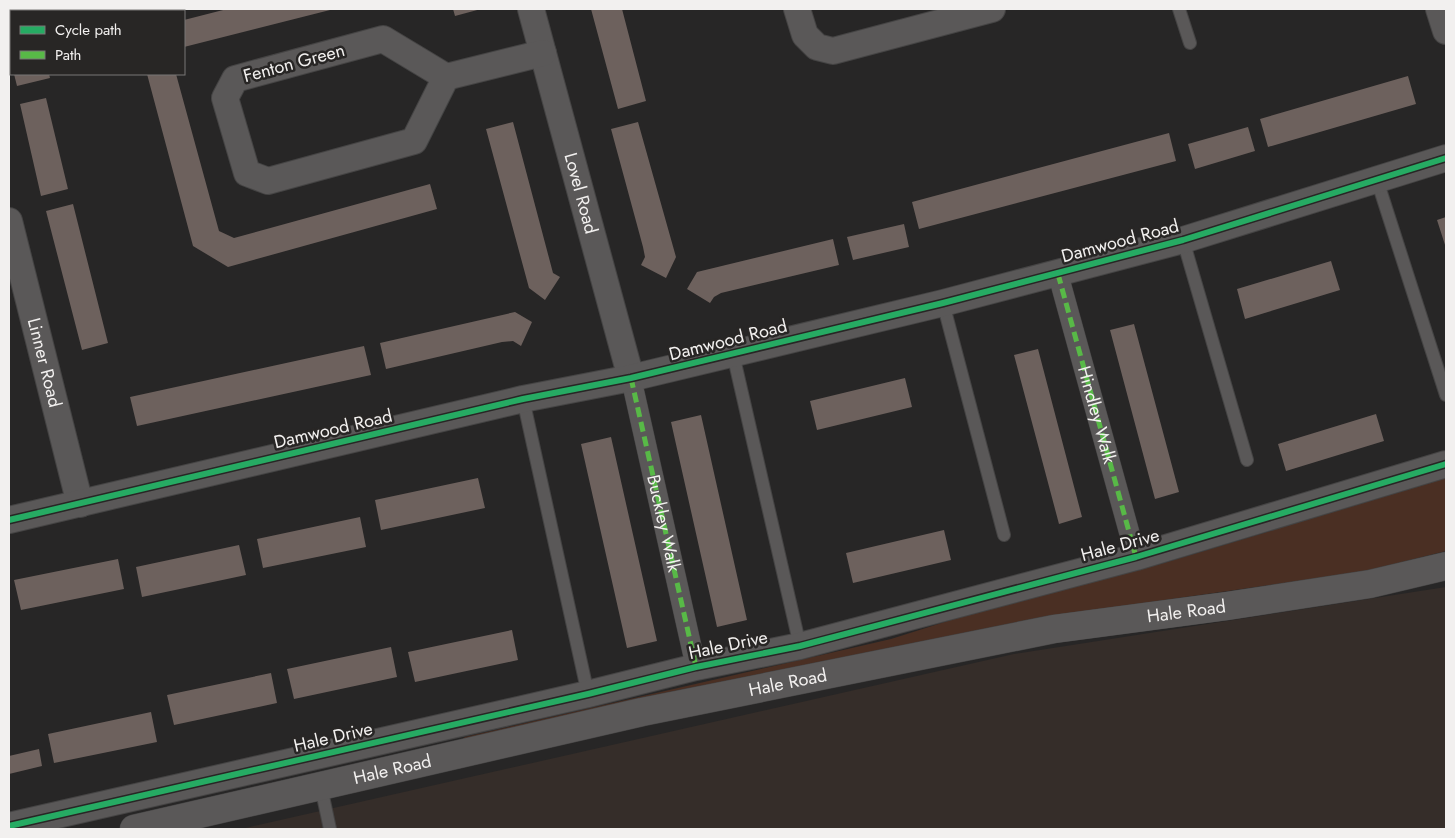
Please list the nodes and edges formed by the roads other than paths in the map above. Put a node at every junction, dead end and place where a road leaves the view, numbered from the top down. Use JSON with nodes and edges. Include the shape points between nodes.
{"nodes":[{"id":1,"x":531,"y":9,"type":"edge"},
{"id":2,"x":797,"y":9,"type":"edge"},
{"id":3,"x":992,"y":9,"type":"edge"},
{"id":4,"x":1179,"y":9,"type":"edge"},
{"id":5,"x":1190,"y":43,"type":"dead end"},
{"id":6,"x":543,"y":53,"type":"junction"},
{"id":7,"x":446,"y":77,"type":"junction"},
{"id":8,"x":1446,"y":158,"type":"edge"},
{"id":9,"x":1377,"y":180,"type":"junction"},
{"id":10,"x":9,"y":221,"type":"edge"},
{"id":11,"x":1183,"y":240,"type":"junction"},
{"id":12,"x":1058,"y":274,"type":"junction"},
{"id":13,"x":943,"y":303,"type":"junction"},
{"id":14,"x":732,"y":354,"type":"junction"},
{"id":15,"x":631,"y":378,"type":"junction"},
{"id":16,"x":1446,"y":395,"type":"edge"},
{"id":17,"x":524,"y":399,"type":"junction"},
{"id":18,"x":1247,"y":460,"type":"dead end"},
{"id":19,"x":1446,"y":464,"type":"edge"},
{"id":20,"x":80,"y":504,"type":"junction"},
{"id":21,"x":9,"y":520,"type":"edge"},
{"id":22,"x":1004,"y":535,"type":"dead end"},
{"id":23,"x":1136,"y":557,"type":"junction"},
{"id":24,"x":1446,"y":566,"type":"edge"},
{"id":25,"x":800,"y":646,"type":"junction"},
{"id":26,"x":696,"y":667,"type":"junction"},
{"id":27,"x":588,"y":694,"type":"junction"},
{"id":28,"x":321,"y":787,"type":"junction"},
{"id":29,"x":9,"y":826,"type":"edge"},
{"id":30,"x":134,"y":829,"type":"edge"},
{"id":31,"x":330,"y":829,"type":"edge"}],
"edges":[{"from":1,"to":6,"type":"street","name":"Lovel Road"},
{"from":2,"to":3,"type":"street","via":[[806,35],[818,47],[833,51]]},
{"from":4,"to":5,"type":"lane"},
{"from":6,"to":7,"type":"street"},
{"from":6,"to":15,"type":"street","name":"Lovel Road"},
{"from":7,"to":7,"type":"street","name":"Fenton Green","via":[[414,141],[268,181],[247,173],[226,98],[236,79],[383,39]]},
{"from":8,"to":9,"type":"street","name":"Damwood Road"},
{"from":9,"to":11,"type":"street","name":"Damwood Road"},
{"from":9,"to":16,"type":"lane"},
{"from":10,"to":20,"type":"street","name":"Linner Road"},
{"from":11,"to":12,"type":"street","name":"Damwood Road"},
{"from":11,"to":18,"type":"lane"},
{"from":12,"to":13,"type":"street","name":"Damwood Road"},
{"from":12,"to":23,"type":"street","name":"Hindley Walk"},
{"from":13,"to":14,"type":"street","name":"Damwood Road"},
{"from":13,"to":22,"type":"lane"},
{"from":14,"to":15,"type":"street","name":"Damwood Road"},
{"from":14,"to":25,"type":"lane"},
{"from":15,"to":17,"type":"street","name":"Damwood Road"},
{"from":15,"to":26,"type":"street","name":"Buckley Walk"},
{"from":17,"to":20,"type":"street","name":"Damwood Road"},
{"from":17,"to":27,"type":"lane"},
{"from":19,"to":23,"type":"street","name":"Hale Drive"},
{"from":20,"to":21,"type":"street","name":"Damwood Road"},
{"from":23,"to":25,"type":"street","name":"Hale Drive"},
{"from":24,"to":28,"type":"street","name":"Hale Road","via":[[1370,584],[1054,629],[642,712]]},
{"from":25,"to":26,"type":"street","name":"Hale Drive"},
{"from":26,"to":27,"type":"street","name":"Hale Drive"},
{"from":27,"to":29,"type":"street","name":"Hale Drive"},
{"from":28,"to":30,"type":"street","name":"Hale Road"},
{"from":28,"to":31,"type":"lane"}]}
